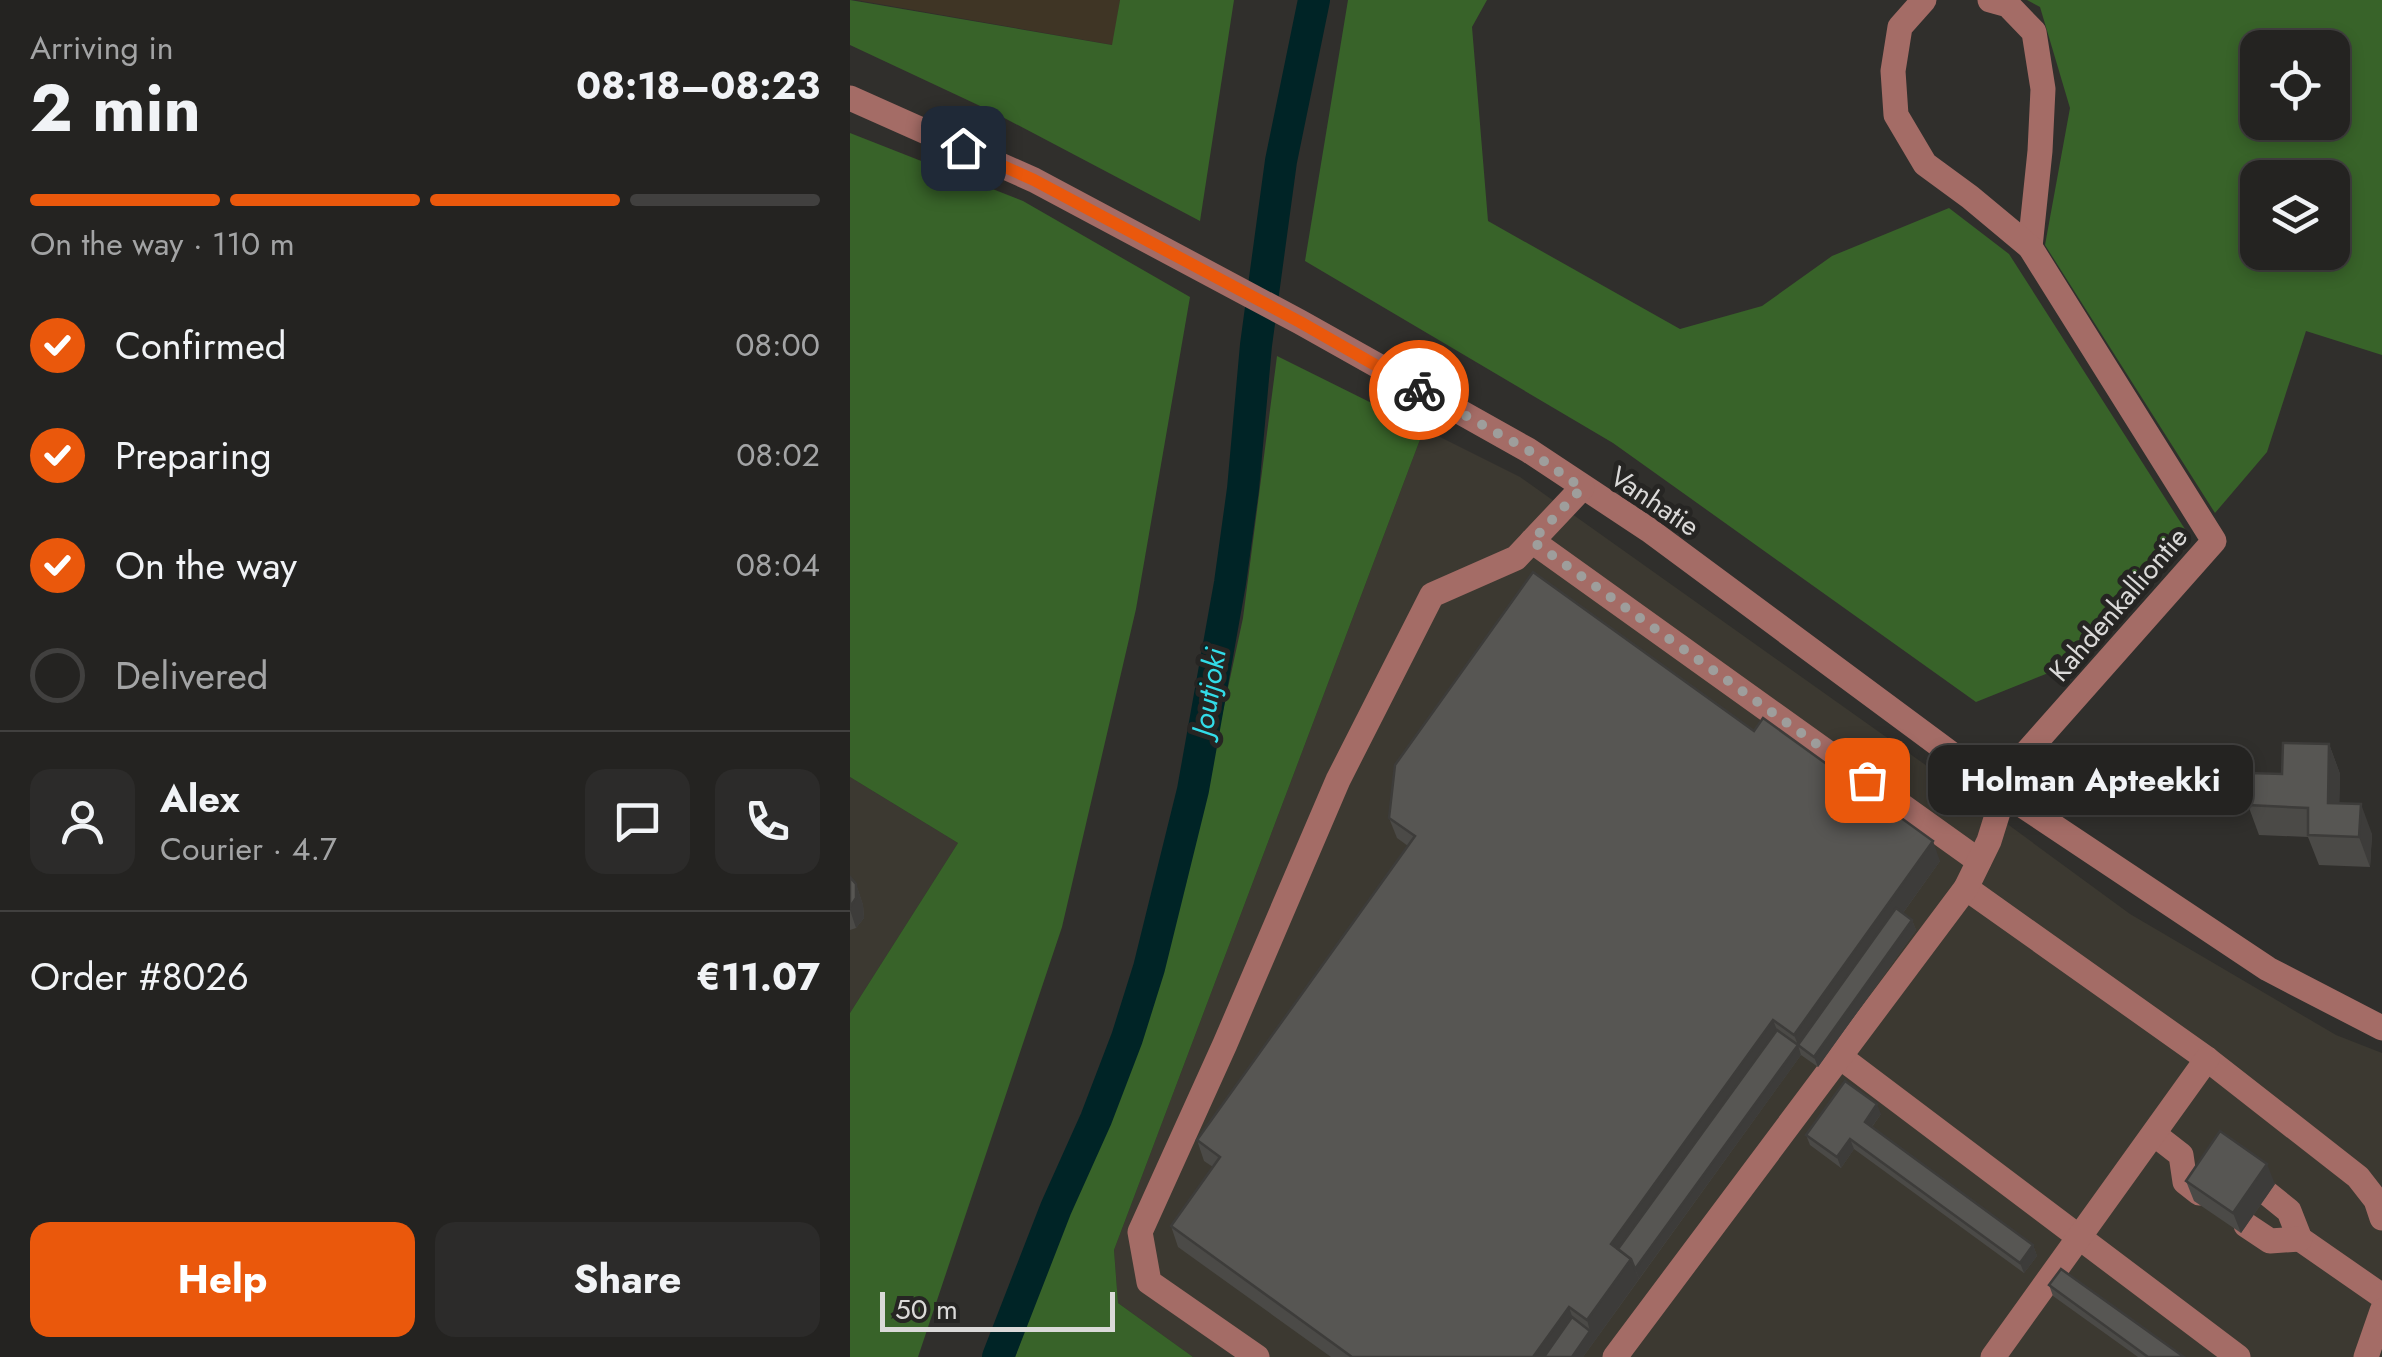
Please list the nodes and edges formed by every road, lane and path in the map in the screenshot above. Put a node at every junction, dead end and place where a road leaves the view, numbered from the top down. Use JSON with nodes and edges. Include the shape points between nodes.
{"nodes":[{"id":1,"x":1924,"y":0,"type":"edge"},
{"id":2,"x":1990,"y":0,"type":"edge"},
{"id":3,"x":850,"y":98,"type":"edge"},
{"id":4,"x":2030,"y":247,"type":"junction"},
{"id":5,"x":1582,"y":488,"type":"junction"},
{"id":6,"x":1532,"y":541,"type":"junction"},
{"id":7,"x":2004,"y":793,"type":"junction"},
{"id":8,"x":1979,"y":861,"type":"junction"},
{"id":9,"x":1966,"y":888,"type":"junction"},
{"id":10,"x":2382,"y":1028,"type":"edge"},
{"id":11,"x":1840,"y":1056,"type":"junction"},
{"id":12,"x":2208,"y":1059,"type":"junction"},
{"id":13,"x":2154,"y":1134,"type":"junction"},
{"id":14,"x":2199,"y":1193,"type":"edge"},
{"id":15,"x":2268,"y":1194,"type":"dead end"},
{"id":16,"x":2382,"y":1218,"type":"edge"},
{"id":17,"x":2246,"y":1225,"type":"dead end"},
{"id":18,"x":2080,"y":1236,"type":"junction"},
{"id":19,"x":2300,"y":1239,"type":"junction"},
{"id":20,"x":2382,"y":1296,"type":"edge"},
{"id":21,"x":2382,"y":1311,"type":"edge"},
{"id":22,"x":1257,"y":1357,"type":"edge"},
{"id":23,"x":1614,"y":1357,"type":"edge"},
{"id":24,"x":1993,"y":1357,"type":"edge"},
{"id":25,"x":2238,"y":1357,"type":"edge"},
{"id":26,"x":2366,"y":1357,"type":"edge"}],
"edges":[{"from":1,"to":4,"type":"street","name":"Kahdenkalliontie","via":[[1900,27],[1896,115],[1925,164]]},
{"from":2,"to":4,"type":"street","via":[[2008,5],[2034,32],[2043,89]]},
{"from":3,"to":5,"type":"street","name":"Vanhatie","via":[[1034,180],[1528,450]]},
{"from":4,"to":7,"type":"street","name":"Kahdenkalliontie","via":[[2214,541],[2019,761]]},
{"from":5,"to":6,"type":"street"},
{"from":5,"to":7,"type":"street","name":"Vanhatie","via":[[1649,530]]},
{"from":6,"to":8,"type":"street"},
{"from":6,"to":22,"type":"street","via":[[1516,558],[1432,595],[1338,780],[1140,1232],[1149,1282]]},
{"from":7,"to":8,"type":"street"},
{"from":7,"to":10,"type":"street","name":"Vanhatie","via":[[2268,970]]},
{"from":8,"to":9,"type":"street"},
{"from":9,"to":11,"type":"street"},
{"from":9,"to":12,"type":"street"},
{"from":11,"to":18,"type":"street"},
{"from":11,"to":23,"type":"street"},
{"from":12,"to":13,"type":"street"},
{"from":12,"to":16,"type":"street","via":[[2358,1176]]},
{"from":13,"to":14,"type":"street","via":[[2193,1153],[2185,1182]]},
{"from":13,"to":18,"type":"street"},
{"from":15,"to":19,"type":"street","via":[[2290,1211]]},
{"from":17,"to":19,"type":"street","via":[[2270,1241]]},
{"from":18,"to":24,"type":"street"},
{"from":18,"to":25,"type":"street"},
{"from":19,"to":20,"type":"street"},
{"from":21,"to":26,"type":"street"}]}
